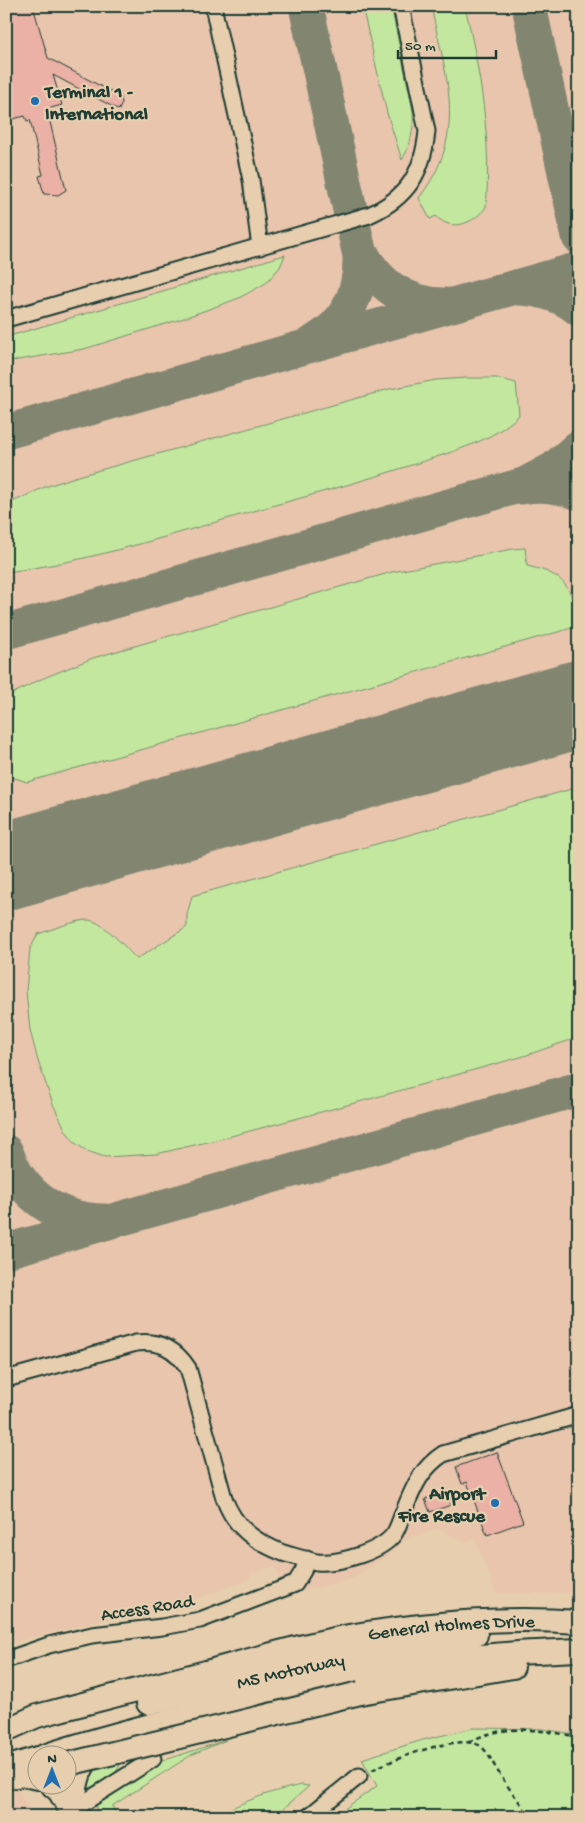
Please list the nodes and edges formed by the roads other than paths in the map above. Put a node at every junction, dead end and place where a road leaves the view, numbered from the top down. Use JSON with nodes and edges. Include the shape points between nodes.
{"nodes":[{"id":1,"x":213,"y":6,"type":"edge"},
{"id":2,"x":401,"y":6,"type":"edge"},
{"id":3,"x":260,"y":246,"type":"junction"},
{"id":4,"x":6,"y":319,"type":"edge"},
{"id":5,"x":6,"y":1379,"type":"edge"},
{"id":6,"x":579,"y":1415,"type":"edge"},
{"id":7,"x":307,"y":1560,"type":"junction"},
{"id":8,"x":579,"y":1623,"type":"edge"},
{"id":9,"x":579,"y":1650,"type":"edge"},
{"id":10,"x":6,"y":1660,"type":"edge"},
{"id":11,"x":579,"y":1661,"type":"edge"},
{"id":12,"x":37,"y":1716,"type":"junction"},
{"id":13,"x":6,"y":1719,"type":"edge"},
{"id":14,"x":6,"y":1730,"type":"edge"},
{"id":15,"x":112,"y":1735,"type":"junction"},
{"id":16,"x":6,"y":1737,"type":"edge"},
{"id":17,"x":76,"y":1746,"type":"edge"},
{"id":18,"x":153,"y":1759,"type":"dead end"},
{"id":19,"x":28,"y":1761,"type":"edge"},
{"id":20,"x":78,"y":1762,"type":"edge"},
{"id":21,"x":6,"y":1768,"type":"edge"},
{"id":22,"x":28,"y":1772,"type":"edge"},
{"id":23,"x":28,"y":1776,"type":"edge"},
{"id":24,"x":359,"y":1776,"type":"road end"},
{"id":25,"x":6,"y":1777,"type":"edge"},
{"id":26,"x":61,"y":1796,"type":"edge"},
{"id":27,"x":71,"y":1816,"type":"edge"},
{"id":28,"x":308,"y":1817,"type":"edge"}],
"edges":[{"from":1,"to":3,"type":"lane","via":[[251,180]]},
{"from":2,"to":3,"type":"lane","via":[[427,131],[421,165],[412,182],[384,208],[368,215]]},
{"from":3,"to":4,"type":"lane"},
{"from":5,"to":7,"type":"lane","via":[[136,1343],[168,1347],[188,1368],[228,1511],[241,1529],[253,1538]]},
{"from":6,"to":7,"type":"lane","via":[[443,1454],[421,1474],[398,1528],[388,1541],[371,1551],[339,1560]]},
{"from":7,"to":10,"type":"lane","name":"Access Road","via":[[295,1584],[200,1620],[84,1637]]},
{"from":8,"to":12,"type":"highway","name":"General Holmes Drive","via":[[538,1619],[468,1622],[348,1637]]},
{"from":8,"to":16,"type":"highway","name":"M5 Motorway","via":[[354,1654]]},
{"from":9,"to":15,"type":"highway","name":"General Holmes Drive","via":[[508,1653],[387,1669],[321,1682]]},
{"from":11,"to":20,"type":"highway","name":"M5 Motorway","bridge":true,"via":[[510,1668],[360,1693]]},
{"from":12,"to":13,"type":"highway"},
{"from":12,"to":14,"type":"highway","name":"General Holmes Drive"},
{"from":15,"to":17,"type":"highway","name":"General Holmes Drive"},
{"from":15,"to":27,"type":"highway","via":[[79,1772]]},
{"from":18,"to":27,"type":"lane","via":[[85,1802]]},
{"from":19,"to":21,"type":"highway"},
{"from":22,"to":25,"type":"highway"},
{"from":23,"to":25,"type":"highway"},
{"from":24,"to":28,"type":"lane"},
{"from":26,"to":27,"type":"highway"}]}
